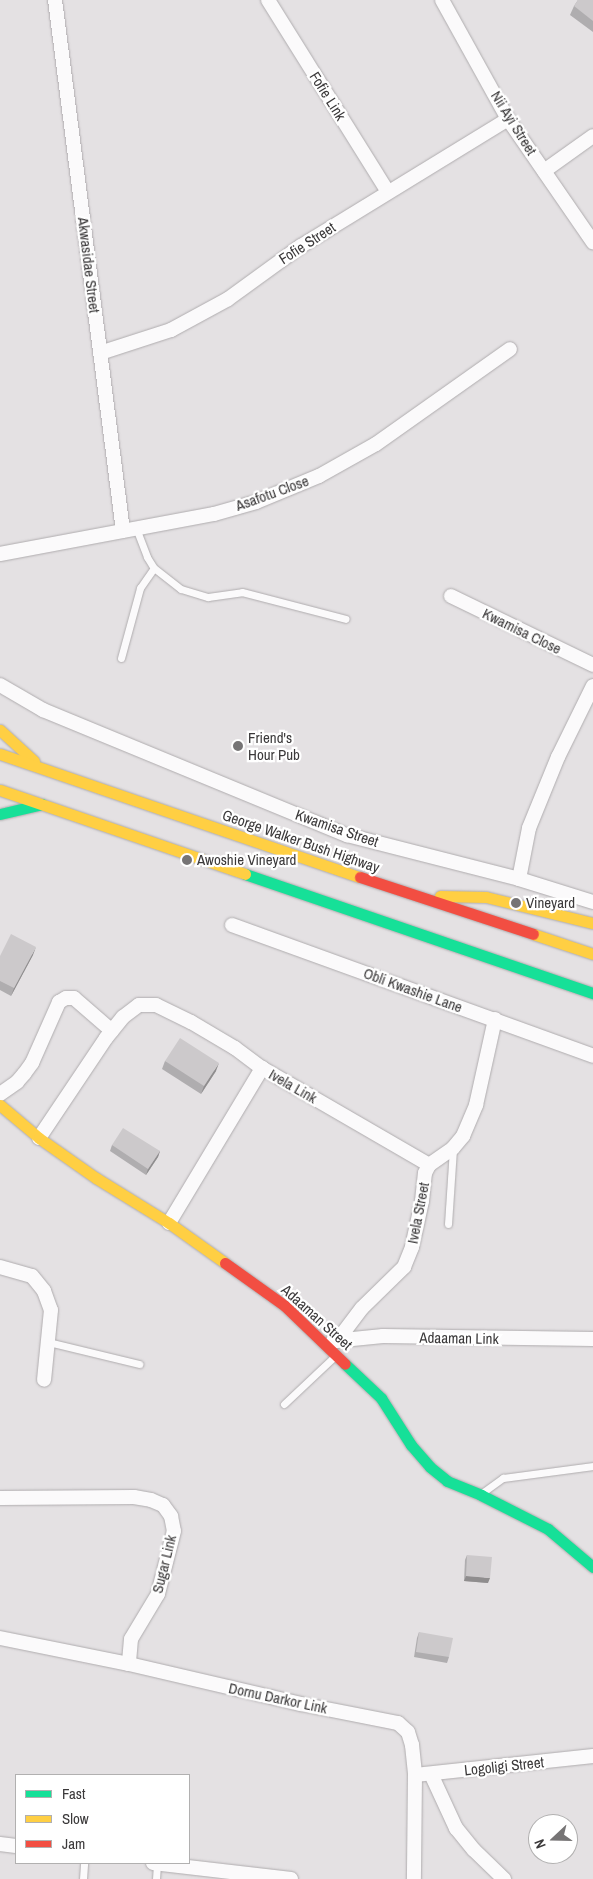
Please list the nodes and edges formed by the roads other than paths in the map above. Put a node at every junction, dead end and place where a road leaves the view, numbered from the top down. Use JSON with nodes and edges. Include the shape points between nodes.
{"nodes":[{"id":1,"x":55,"y":0,"type":"edge"},
{"id":2,"x":268,"y":0,"type":"edge"},
{"id":3,"x":442,"y":0,"type":"edge"},
{"id":4,"x":508,"y":119,"type":"junction"},
{"id":5,"x":593,"y":136,"type":"edge"},
{"id":6,"x":544,"y":171,"type":"junction"},
{"id":7,"x":388,"y":192,"type":"junction"},
{"id":8,"x":593,"y":242,"type":"edge"},
{"id":9,"x":510,"y":349,"type":"dead end"},
{"id":10,"x":100,"y":353,"type":"junction"},
{"id":11,"x":130,"y":530,"type":"junction"},
{"id":12,"x":0,"y":554,"type":"edge"},
{"id":13,"x":154,"y":568,"type":"junction"},
{"id":14,"x":452,"y":596,"type":"dead end"},
{"id":15,"x":346,"y":619,"type":"dead end"},
{"id":16,"x":121,"y":658,"type":"dead end"},
{"id":17,"x":593,"y":665,"type":"edge"},
{"id":18,"x":0,"y":685,"type":"edge"},
{"id":19,"x":592,"y":692,"type":"edge"},
{"id":20,"x":0,"y":730,"type":"edge"},
{"id":21,"x":0,"y":754,"type":"edge"},
{"id":22,"x":43,"y":768,"type":"junction"},
{"id":23,"x":0,"y":790,"type":"edge"},
{"id":24,"x":44,"y":804,"type":"junction"},
{"id":25,"x":2,"y":813,"type":"edge"},
{"id":26,"x":519,"y":879,"type":"junction"},
{"id":27,"x":412,"y":895,"type":"junction"},
{"id":28,"x":593,"y":902,"type":"edge"},
{"id":29,"x":593,"y":923,"type":"edge"},
{"id":30,"x":232,"y":925,"type":"dead end"},
{"id":31,"x":593,"y":954,"type":"edge"},
{"id":32,"x":593,"y":993,"type":"edge"},
{"id":33,"x":495,"y":1019,"type":"junction"},
{"id":34,"x":112,"y":1031,"type":"junction"},
{"id":35,"x":593,"y":1056,"type":"edge"},
{"id":36,"x":262,"y":1068,"type":"junction"},
{"id":37,"x":0,"y":1094,"type":"edge"},
{"id":38,"x":0,"y":1105,"type":"edge"},
{"id":39,"x":39,"y":1138,"type":"junction"},
{"id":40,"x":453,"y":1148,"type":"junction"},
{"id":41,"x":429,"y":1165,"type":"junction"},
{"id":42,"x":169,"y":1223,"type":"junction"},
{"id":43,"x":448,"y":1224,"type":"dead end"},
{"id":44,"x":0,"y":1267,"type":"edge"},
{"id":45,"x":593,"y":1339,"type":"edge"},
{"id":46,"x":48,"y":1342,"type":"junction"},
{"id":47,"x":333,"y":1346,"type":"junction"},
{"id":48,"x":139,"y":1364,"type":"dead end"},
{"id":49,"x":44,"y":1380,"type":"dead end"},
{"id":50,"x":284,"y":1404,"type":"dead end"},
{"id":51,"x":593,"y":1466,"type":"edge"},
{"id":52,"x":481,"y":1494,"type":"junction"},
{"id":53,"x":0,"y":1498,"type":"edge"},
{"id":54,"x":593,"y":1567,"type":"edge"},
{"id":55,"x":0,"y":1638,"type":"edge"},
{"id":56,"x":129,"y":1664,"type":"junction"},
{"id":57,"x":593,"y":1756,"type":"edge"},
{"id":58,"x":431,"y":1774,"type":"junction"},
{"id":59,"x":415,"y":1775,"type":"junction"},
{"id":60,"x":0,"y":1844,"type":"edge"},
{"id":61,"x":15,"y":1846,"type":"edge"},
{"id":62,"x":84,"y":1864,"type":"edge"},
{"id":63,"x":155,"y":1864,"type":"edge"},
{"id":64,"x":164,"y":1864,"type":"edge"},
{"id":65,"x":83,"y":1879,"type":"edge"},
{"id":66,"x":156,"y":1879,"type":"edge"},
{"id":67,"x":291,"y":1879,"type":"edge"},
{"id":68,"x":414,"y":1879,"type":"edge"},
{"id":69,"x":504,"y":1879,"type":"edge"}],
"edges":[{"from":1,"to":10,"type":"street","name":"Akwasidae Street"},
{"from":2,"to":7,"type":"street","name":"Fofie Link"},
{"from":3,"to":4,"type":"street","name":"Nii Ayi Street"},
{"from":4,"to":6,"type":"street","name":"Nii Ayi Street"},
{"from":4,"to":7,"type":"street","name":"Fofie Street"},
{"from":5,"to":6,"type":"street"},
{"from":6,"to":8,"type":"street","name":"Nii Ayi Street"},
{"from":7,"to":10,"type":"street","name":"Fofie Street","via":[[301,246],[228,299],[170,330]]},
{"from":9,"to":11,"type":"street","name":"Asafotu Close","via":[[376,444],[319,476],[256,502],[214,514]]},
{"from":10,"to":11,"type":"street","name":"Akwasidae Street"},
{"from":11,"to":12,"type":"street","name":"Asafotu Close"},
{"from":11,"to":13,"type":"lane"},
{"from":13,"to":15,"type":"lane","via":[[181,589],[198,595],[208,597],[242,592]]},
{"from":13,"to":16,"type":"lane","via":[[140,588]]},
{"from":14,"to":17,"type":"street","name":"Kwamisa Close"},
{"from":18,"to":26,"type":"street","name":"Kwamisa Street","via":[[42,710],[347,835]]},
{"from":19,"to":26,"type":"street","via":[[558,757],[529,828]]},
{"from":20,"to":22,"type":"main road"},
{"from":21,"to":22,"type":"main road","name":"George Walker Bush Highway"},
{"from":22,"to":27,"type":"main road","name":"George Walker Bush Highway"},
{"from":23,"to":24,"type":"main road"},
{"from":24,"to":25,"type":"main road"},
{"from":24,"to":32,"type":"main road"},
{"from":26,"to":28,"type":"street","name":"Kwamisa Street"},
{"from":27,"to":29,"type":"main road","via":[[486,897]]},
{"from":27,"to":31,"type":"main road","name":"George Walker Bush Highway"},
{"from":30,"to":33,"type":"street","name":"Obli Kwashie Lane"},
{"from":33,"to":35,"type":"street","name":"Obli Kwashie Lane"},
{"from":33,"to":40,"type":"street","name":"Ivela Street","via":[[476,1104],[463,1136]]},
{"from":34,"to":36,"type":"street","via":[[139,1005],[156,1005],[228,1044]]},
{"from":34,"to":37,"type":"street","via":[[74,998],[66,998],[59,1002],[28,1068],[17,1082]]},
{"from":34,"to":39,"type":"street"},
{"from":36,"to":41,"type":"street","name":"Ivela Link"},
{"from":36,"to":42,"type":"street","name":"Ivela Link"},
{"from":38,"to":39,"type":"main road","name":"Adaaman Street"},
{"from":39,"to":42,"type":"main road","name":"Adaaman Street"},
{"from":40,"to":41,"type":"street","name":"Ivela Street"},
{"from":40,"to":43,"type":"lane"},
{"from":41,"to":47,"type":"street","name":"Ivela Street","via":[[412,1247],[404,1267],[362,1308]]},
{"from":42,"to":47,"type":"main road","name":"Adaaman Street","via":[[285,1306]]},
{"from":44,"to":46,"type":"street","via":[[32,1276],[44,1291],[51,1310]]},
{"from":45,"to":47,"type":"street","name":"Adaaman Link","via":[[383,1336]]},
{"from":46,"to":48,"type":"lane"},
{"from":46,"to":49,"type":"street"},
{"from":47,"to":50,"type":"lane"},
{"from":47,"to":52,"type":"main road","name":"Adaaman Street","via":[[382,1398],[411,1445],[430,1467],[447,1482]]},
{"from":51,"to":52,"type":"lane","via":[[504,1478]]},
{"from":52,"to":54,"type":"main road","name":"Adaaman Street","via":[[548,1529]]},
{"from":53,"to":56,"type":"street","name":"Sugar Link","via":[[134,1497],[163,1505],[171,1516],[174,1532],[158,1594],[132,1638]]},
{"from":55,"to":56,"type":"street","name":"Dornu Darkor Link"},
{"from":56,"to":59,"type":"street","name":"Dornu Darkor Link","via":[[398,1723],[408,1732]]},
{"from":57,"to":58,"type":"street","name":"Logoligi Street"},
{"from":58,"to":59,"type":"street","name":"Logoligi Street"},
{"from":58,"to":69,"type":"street","via":[[456,1828]]},
{"from":59,"to":68,"type":"street","name":"Dornu Darkor Link"},
{"from":60,"to":61,"type":"street"},
{"from":62,"to":65,"type":"lane"},
{"from":63,"to":66,"type":"lane"},
{"from":64,"to":67,"type":"street"}]}
